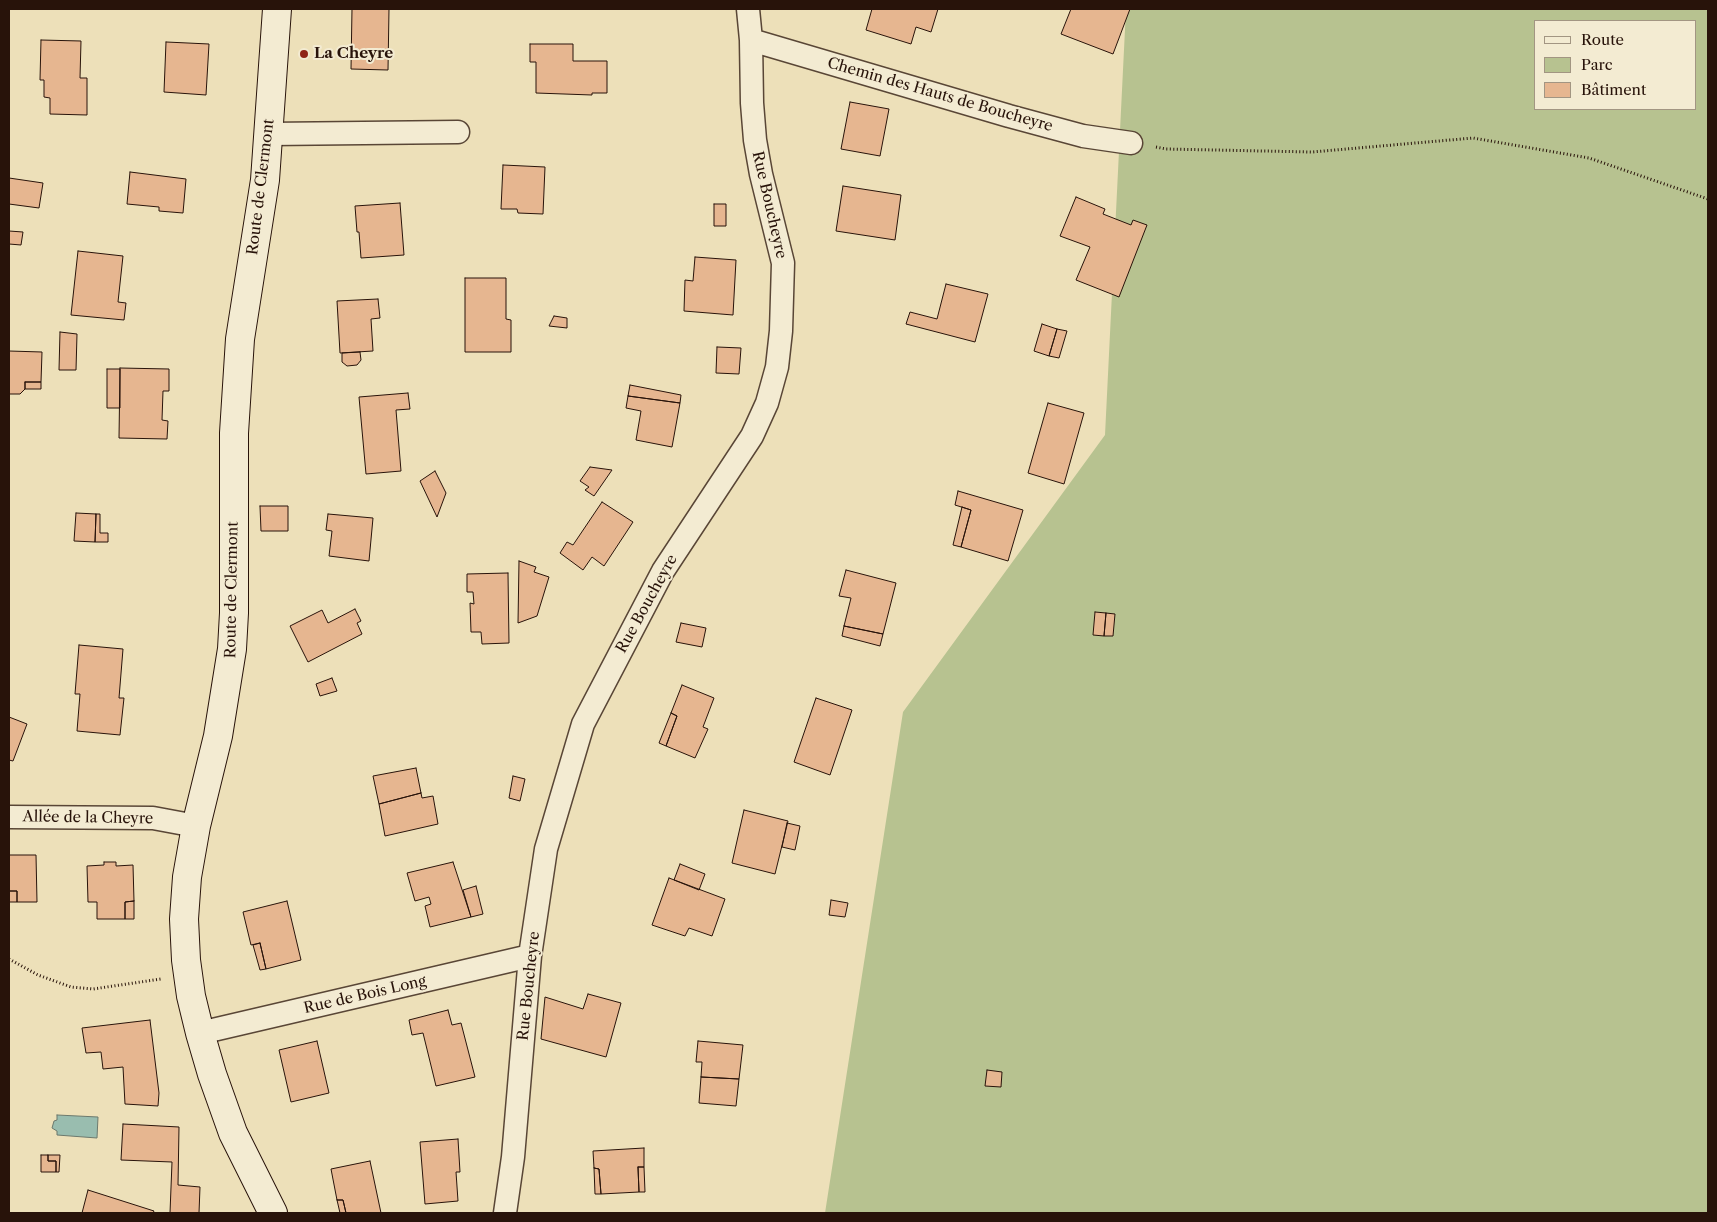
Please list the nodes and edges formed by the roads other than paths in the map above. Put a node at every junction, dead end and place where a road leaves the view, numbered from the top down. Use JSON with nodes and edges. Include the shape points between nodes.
{"nodes":[{"id":1,"x":276,"y":9,"type":"edge"},
{"id":2,"x":748,"y":9,"type":"edge"},
{"id":3,"x":751,"y":40,"type":"junction"},
{"id":4,"x":458,"y":132,"type":"dead end"},
{"id":5,"x":269,"y":134,"type":"junction"},
{"id":6,"x":1131,"y":142,"type":"road end"},
{"id":7,"x":9,"y":817,"type":"edge"},
{"id":8,"x":196,"y":826,"type":"junction"},
{"id":9,"x":530,"y":956,"type":"junction"},
{"id":10,"x":200,"y":1033,"type":"junction"},
{"id":11,"x":273,"y":1213,"type":"edge"},
{"id":12,"x":504,"y":1213,"type":"edge"}],
"edges":[{"from":1,"to":5,"type":"street","name":"Route de Clermont"},
{"from":2,"to":3,"type":"street","name":"Rue Boucheyre"},
{"from":3,"to":6,"type":"street","name":"Chemin des Hauts de Boucheyre","via":[[1008,116],[1083,136]]},
{"from":3,"to":9,"type":"street","name":"Rue Boucheyre","via":[[755,140],[783,262],[777,367],[767,403],[752,436],[663,571],[584,724],[546,849]]},
{"from":4,"to":5,"type":"street"},
{"from":5,"to":8,"type":"street","name":"Route de Clermont","via":[[240,339],[234,433],[232,649],[218,736]]},
{"from":7,"to":8,"type":"street","name":"Allée de la Cheyre","via":[[153,818]]},
{"from":8,"to":10,"type":"street","name":"Route de Clermont","via":[[187,876],[184,919],[188,972]]},
{"from":9,"to":10,"type":"street","name":"Rue de Bois Long"},
{"from":9,"to":12,"type":"street","name":"Rue Boucheyre","via":[[513,1158]]},
{"from":10,"to":11,"type":"street","name":"Route de Clermont","via":[[227,1120]]}]}
